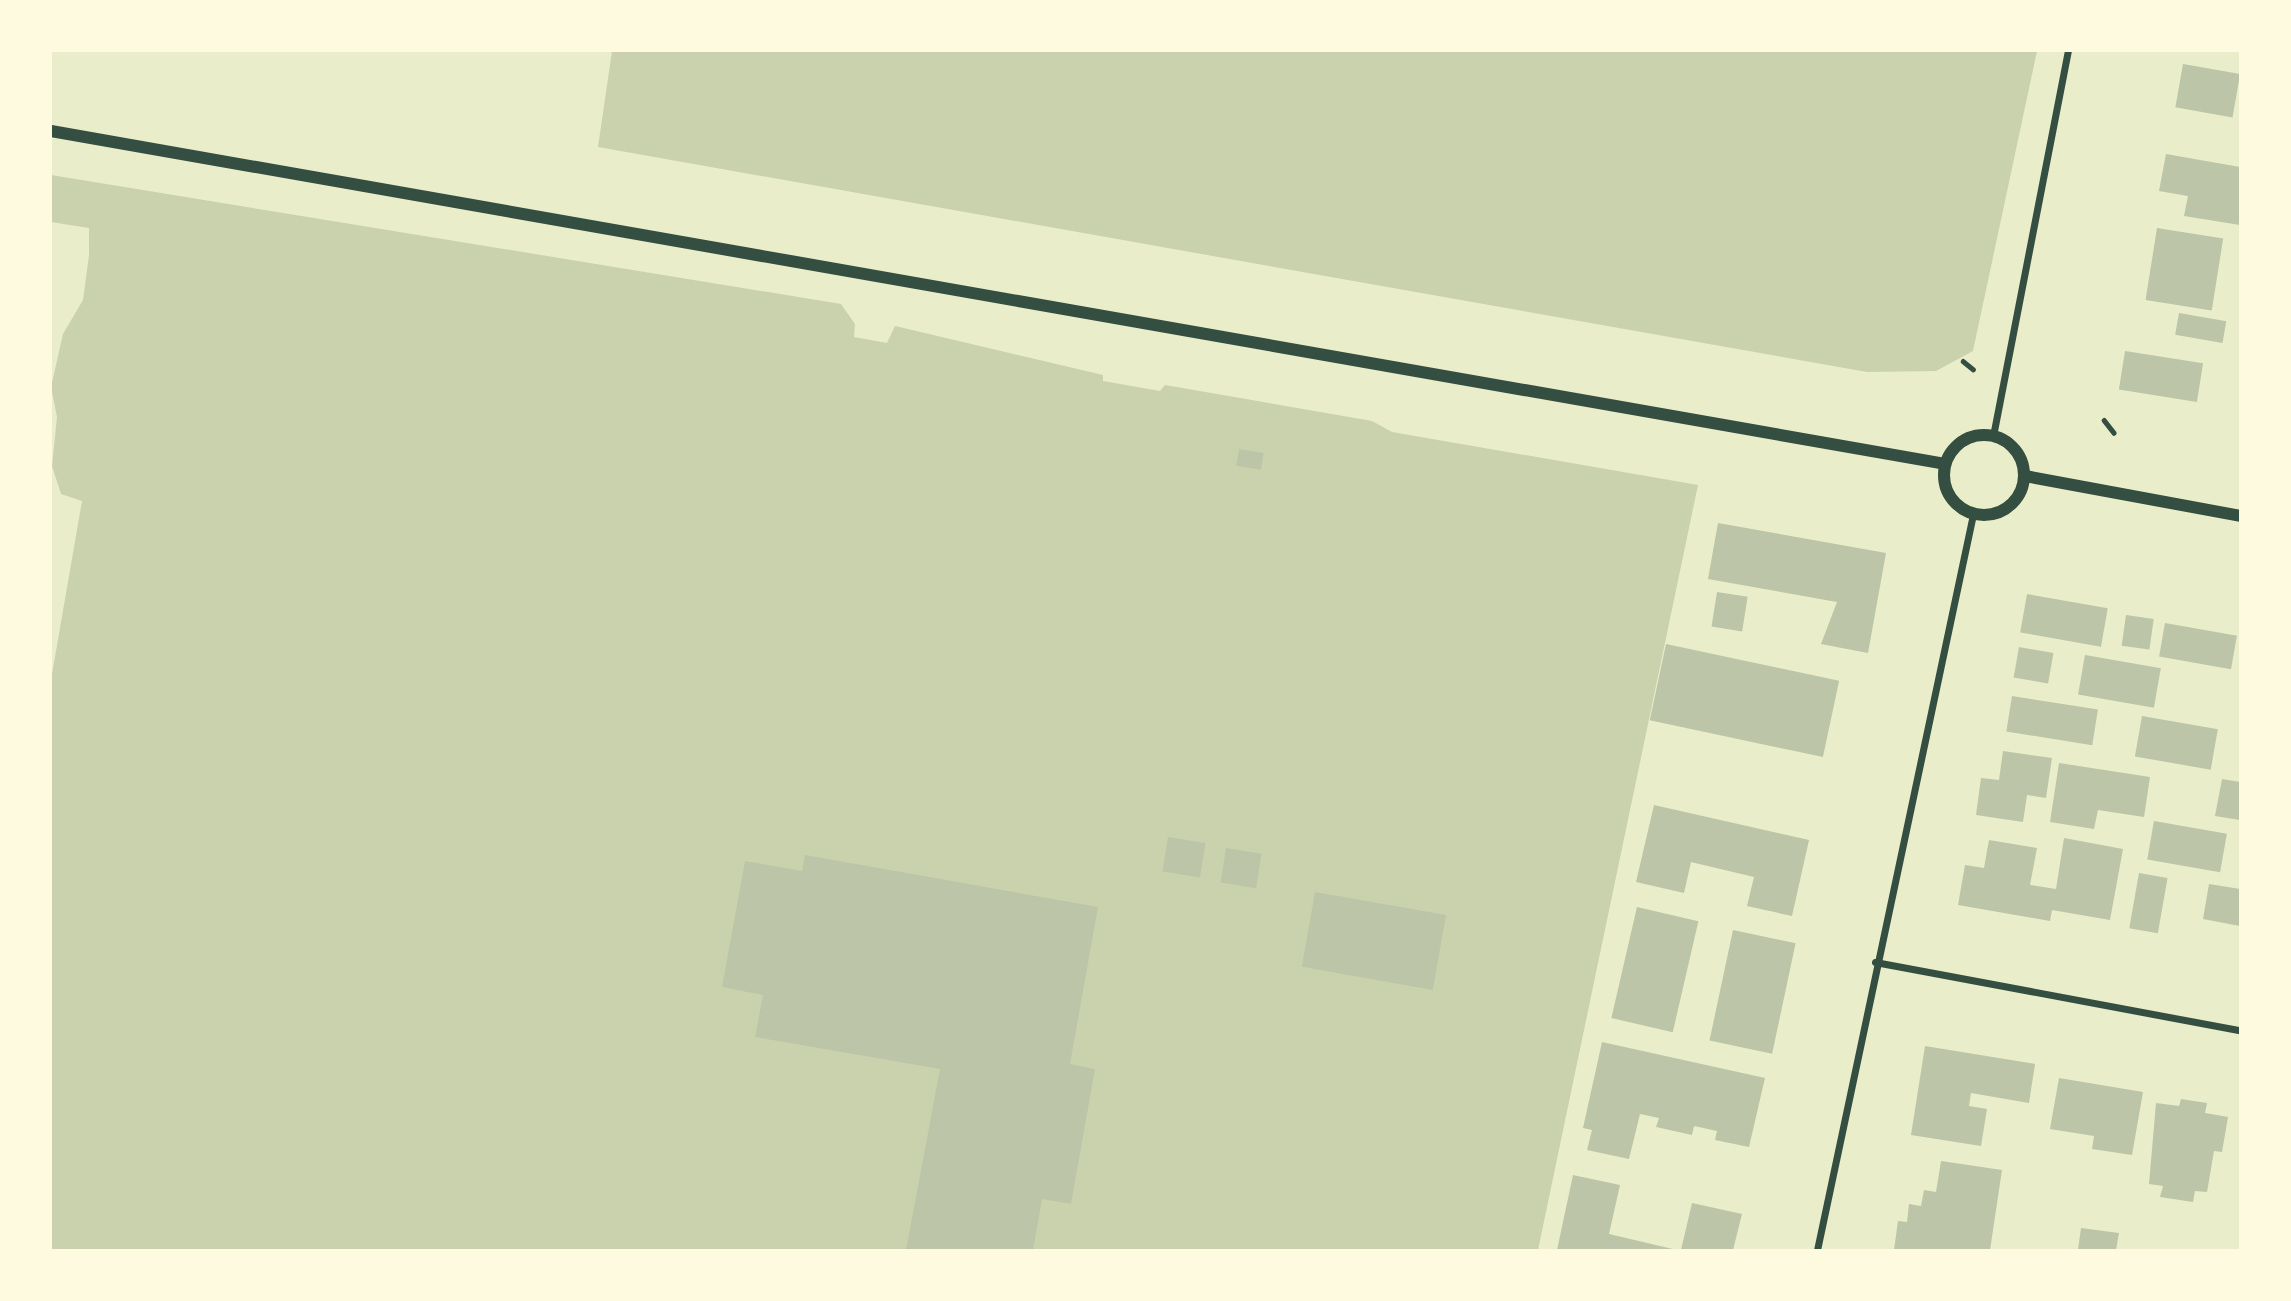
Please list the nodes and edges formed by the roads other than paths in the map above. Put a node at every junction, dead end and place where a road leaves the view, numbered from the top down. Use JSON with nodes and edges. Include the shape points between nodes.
{"nodes":[{"id":1,"x":2068,"y":51,"type":"edge"},
{"id":2,"x":51,"y":131,"type":"edge"},
{"id":3,"x":1993,"y":436,"type":"junction"},
{"id":4,"x":1945,"y":464,"type":"junction"},
{"id":5,"x":2025,"y":476,"type":"junction"},
{"id":6,"x":1973,"y":514,"type":"junction"},
{"id":7,"x":2240,"y":516,"type":"edge"},
{"id":8,"x":1874,"y":962,"type":"junction"},
{"id":9,"x":2240,"y":1030,"type":"edge"},
{"id":10,"x":1817,"y":1250,"type":"edge"}],
"edges":[{"from":1,"to":3,"type":"street"},
{"from":2,"to":4,"type":"street"},
{"from":3,"to":4,"type":"street","via":[[1969,438]]},
{"from":3,"to":5,"type":"street","via":[[2016,450]]},
{"from":4,"to":6,"type":"street","via":[[1946,489]]},
{"from":5,"to":6,"type":"street","via":[[2008,508]]},
{"from":5,"to":7,"type":"street"},
{"from":6,"to":8,"type":"street"},
{"from":8,"to":9,"type":"street"},
{"from":8,"to":10,"type":"street"}]}
